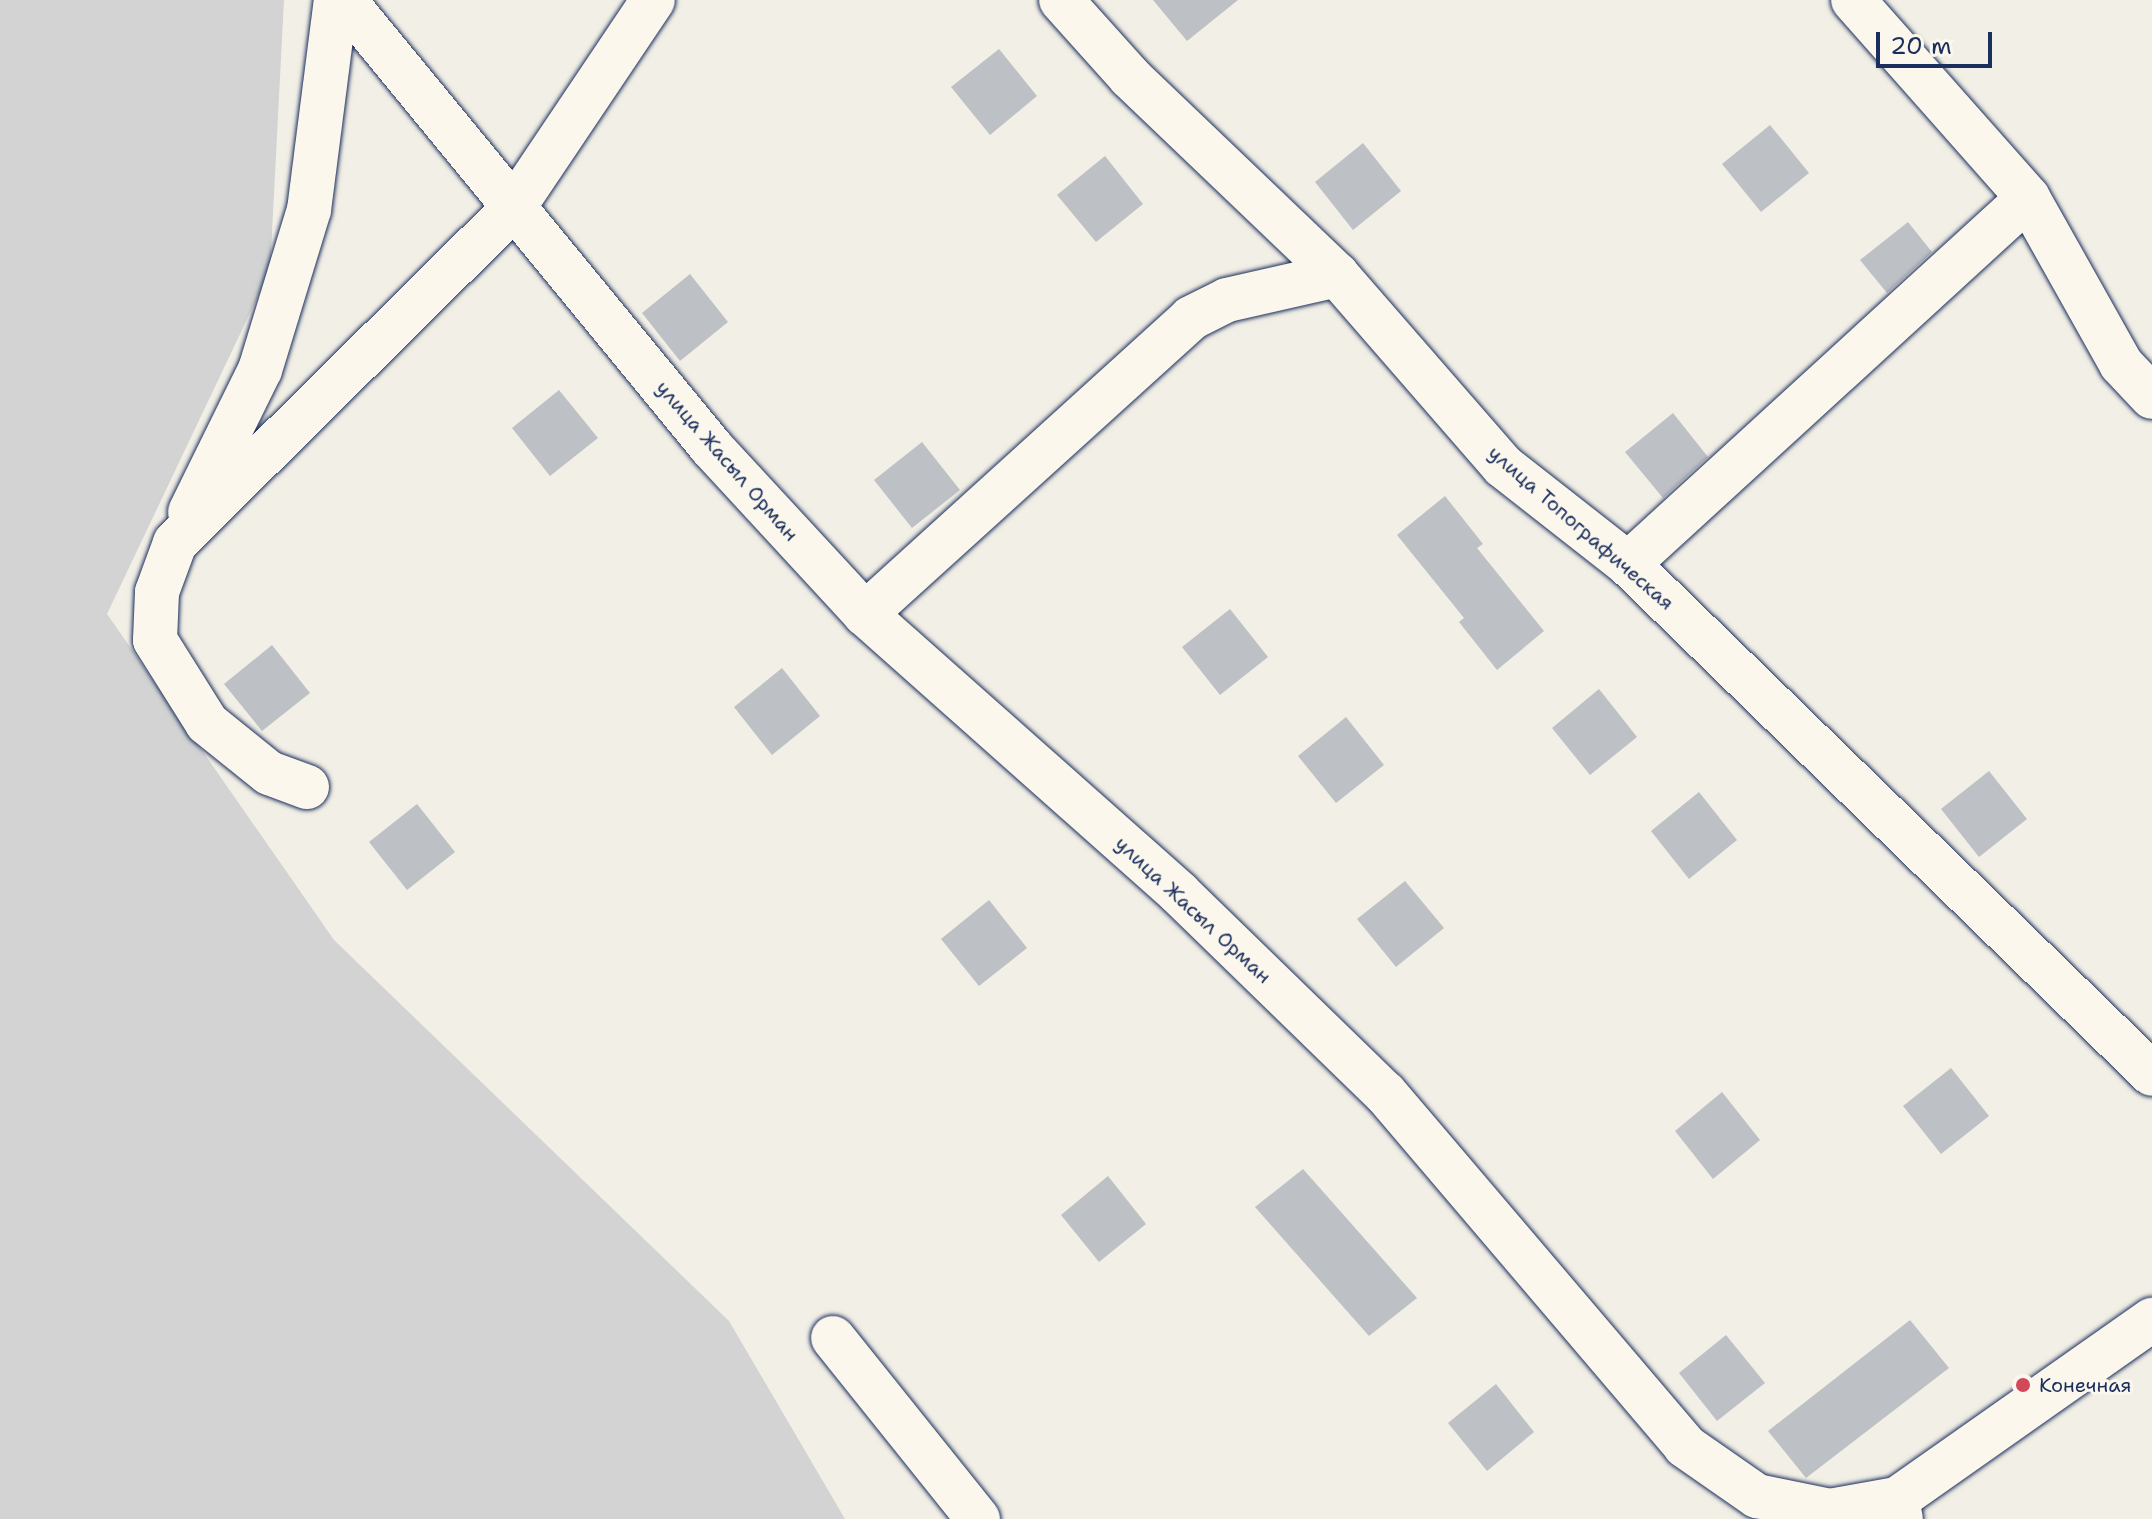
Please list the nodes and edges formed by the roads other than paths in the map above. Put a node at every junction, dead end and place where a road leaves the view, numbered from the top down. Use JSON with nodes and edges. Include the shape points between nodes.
{"nodes":[{"id":1,"x":336,"y":0,"type":"edge"},
{"id":2,"x":344,"y":0,"type":"edge"},
{"id":3,"x":653,"y":0,"type":"edge"},
{"id":4,"x":1061,"y":0,"type":"edge"},
{"id":5,"x":1853,"y":0,"type":"edge"},
{"id":6,"x":2028,"y":198,"type":"junction"},
{"id":7,"x":514,"y":207,"type":"junction"},
{"id":8,"x":1337,"y":275,"type":"junction"},
{"id":9,"x":2152,"y":397,"type":"edge"},
{"id":10,"x":175,"y":543,"type":"junction"},
{"id":11,"x":1628,"y":564,"type":"junction"},
{"id":12,"x":865,"y":614,"type":"junction"},
{"id":13,"x":307,"y":787,"type":"dead end"},
{"id":14,"x":2152,"y":1074,"type":"edge"},
{"id":15,"x":2152,"y":1320,"type":"edge"},
{"id":16,"x":833,"y":1338,"type":"dead end"},
{"id":17,"x":1893,"y":1512,"type":"edge"},
{"id":18,"x":978,"y":1519,"type":"edge"}],
"edges":[{"from":1,"to":10,"type":"street","via":[[309,210],[260,370]]},
{"from":2,"to":7,"type":"street","name":"улица Жасыл Орман"},
{"from":3,"to":7,"type":"street"},
{"from":4,"to":8,"type":"street","name":"улица Топографическая","via":[[1130,77]]},
{"from":5,"to":6,"type":"street"},
{"from":6,"to":9,"type":"street","via":[[2121,364]]},
{"from":6,"to":11,"type":"street"},
{"from":7,"to":10,"type":"street"},
{"from":7,"to":12,"type":"street","name":"улица Жасыл Орман","via":[[712,448]]},
{"from":8,"to":11,"type":"street","name":"улица Топографическая","via":[[1503,466]]},
{"from":8,"to":12,"type":"street","via":[[1227,300],[1191,318]]},
{"from":10,"to":13,"type":"street","via":[[157,592],[155,640],[207,723],[269,773]]},
{"from":11,"to":14,"type":"street","name":"улица Топографическая"},
{"from":12,"to":17,"type":"street","name":"улица Жасыл Орман","via":[[1179,893],[1385,1093],[1685,1446],[1757,1496],[1830,1511]]},
{"from":15,"to":17,"type":"street"},
{"from":16,"to":18,"type":"street"}]}
